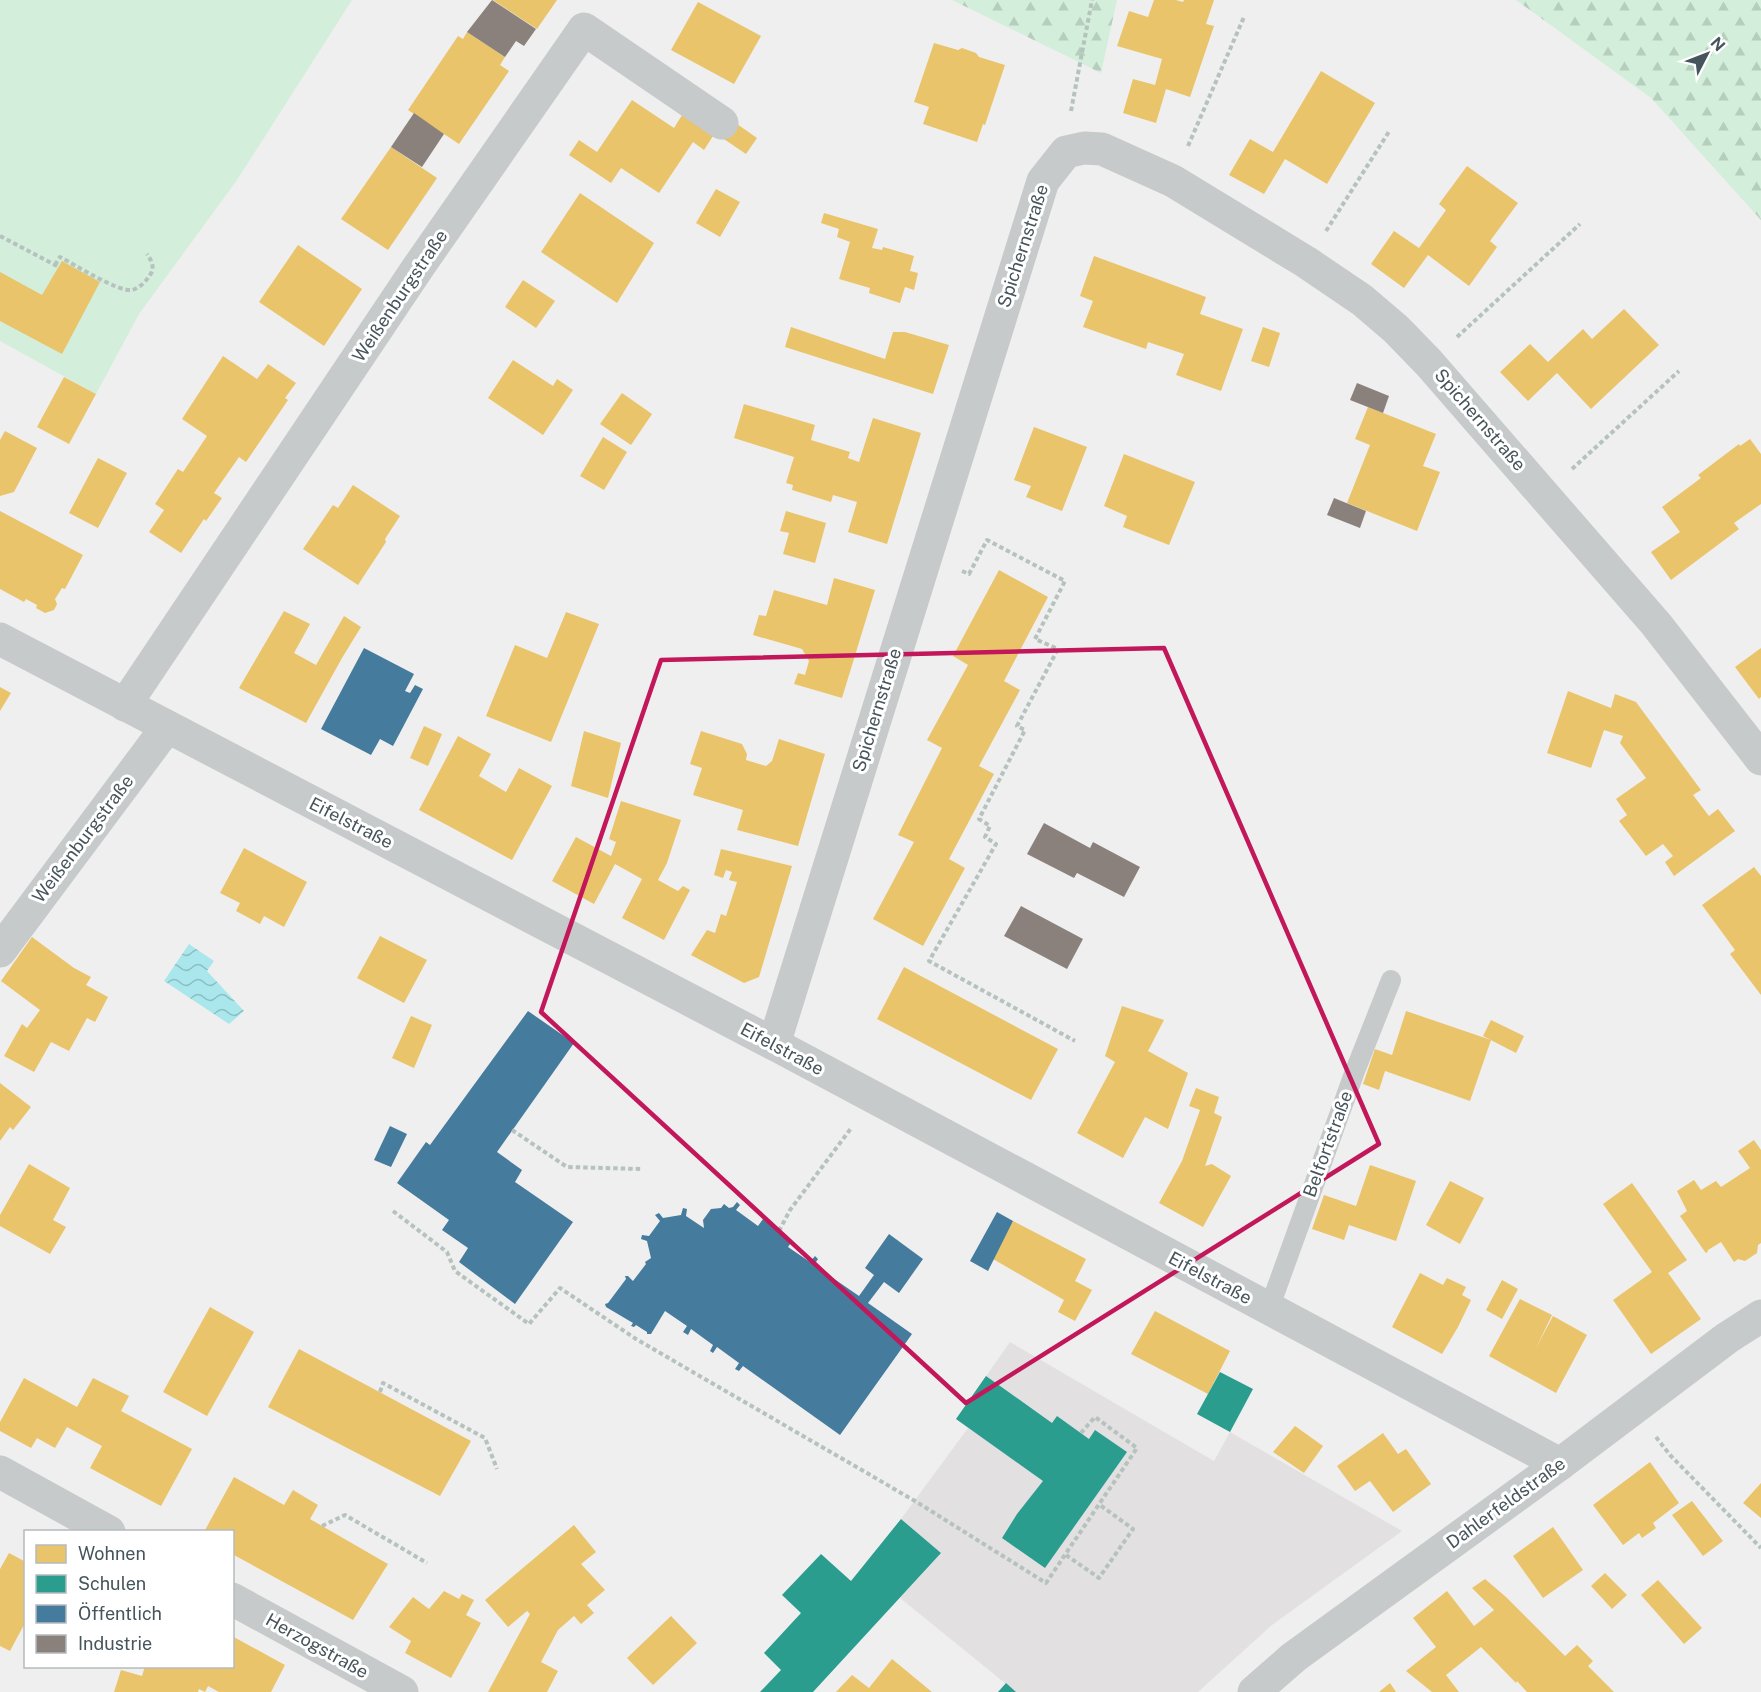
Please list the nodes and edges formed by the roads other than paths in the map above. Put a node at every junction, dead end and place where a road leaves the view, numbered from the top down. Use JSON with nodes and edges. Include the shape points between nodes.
{"nodes":[{"id":1,"x":722,"y":123,"type":"dead end"},
{"id":2,"x":0,"y":639,"type":"edge"},
{"id":3,"x":125,"y":705,"type":"junction"},
{"id":4,"x":167,"y":727,"type":"junction"},
{"id":5,"x":1761,"y":759,"type":"edge"},
{"id":6,"x":0,"y":951,"type":"edge"},
{"id":7,"x":1391,"y":980,"type":"dead end"},
{"id":8,"x":774,"y":1044,"type":"junction"},
{"id":9,"x":1269,"y":1309,"type":"junction"},
{"id":10,"x":1761,"y":1316,"type":"edge"},
{"id":11,"x":1560,"y":1464,"type":"junction"},
{"id":12,"x":0,"y":1472,"type":"edge"},
{"id":13,"x":105,"y":1530,"type":"edge"},
{"id":14,"x":234,"y":1600,"type":"edge"},
{"id":15,"x":402,"y":1692,"type":"edge"},
{"id":16,"x":1254,"y":1692,"type":"edge"}],
"edges":[{"from":1,"to":3,"type":"street","name":"Weißenburgstraße","via":[[584,28],[419,266]]},
{"from":2,"to":3,"type":"street","name":"Eifelstraße"},
{"from":3,"to":4,"type":"street","name":"Eifelstraße"},
{"from":4,"to":6,"type":"street","name":"Weißenburgstraße"},
{"from":4,"to":8,"type":"street","name":"Eifelstraße"},
{"from":5,"to":8,"type":"street","name":"Spichernstraße","via":[[1656,624],[1545,493],[1430,363],[1362,300],[1173,181],[1102,148],[1084,147],[1066,153],[1043,181]]},
{"from":7,"to":9,"type":"lane","name":"Belfortstraße"},
{"from":8,"to":9,"type":"street","name":"Eifelstraße"},
{"from":9,"to":11,"type":"street","name":"Eifelstraße"},
{"from":10,"to":11,"type":"street","name":"Dahlerfeldstraße"},
{"from":11,"to":16,"type":"street","name":"Dahlerfeldstraße","via":[[1294,1657]]},
{"from":12,"to":13,"type":"street"},
{"from":14,"to":15,"type":"street","name":"Herzogstraße"}]}
